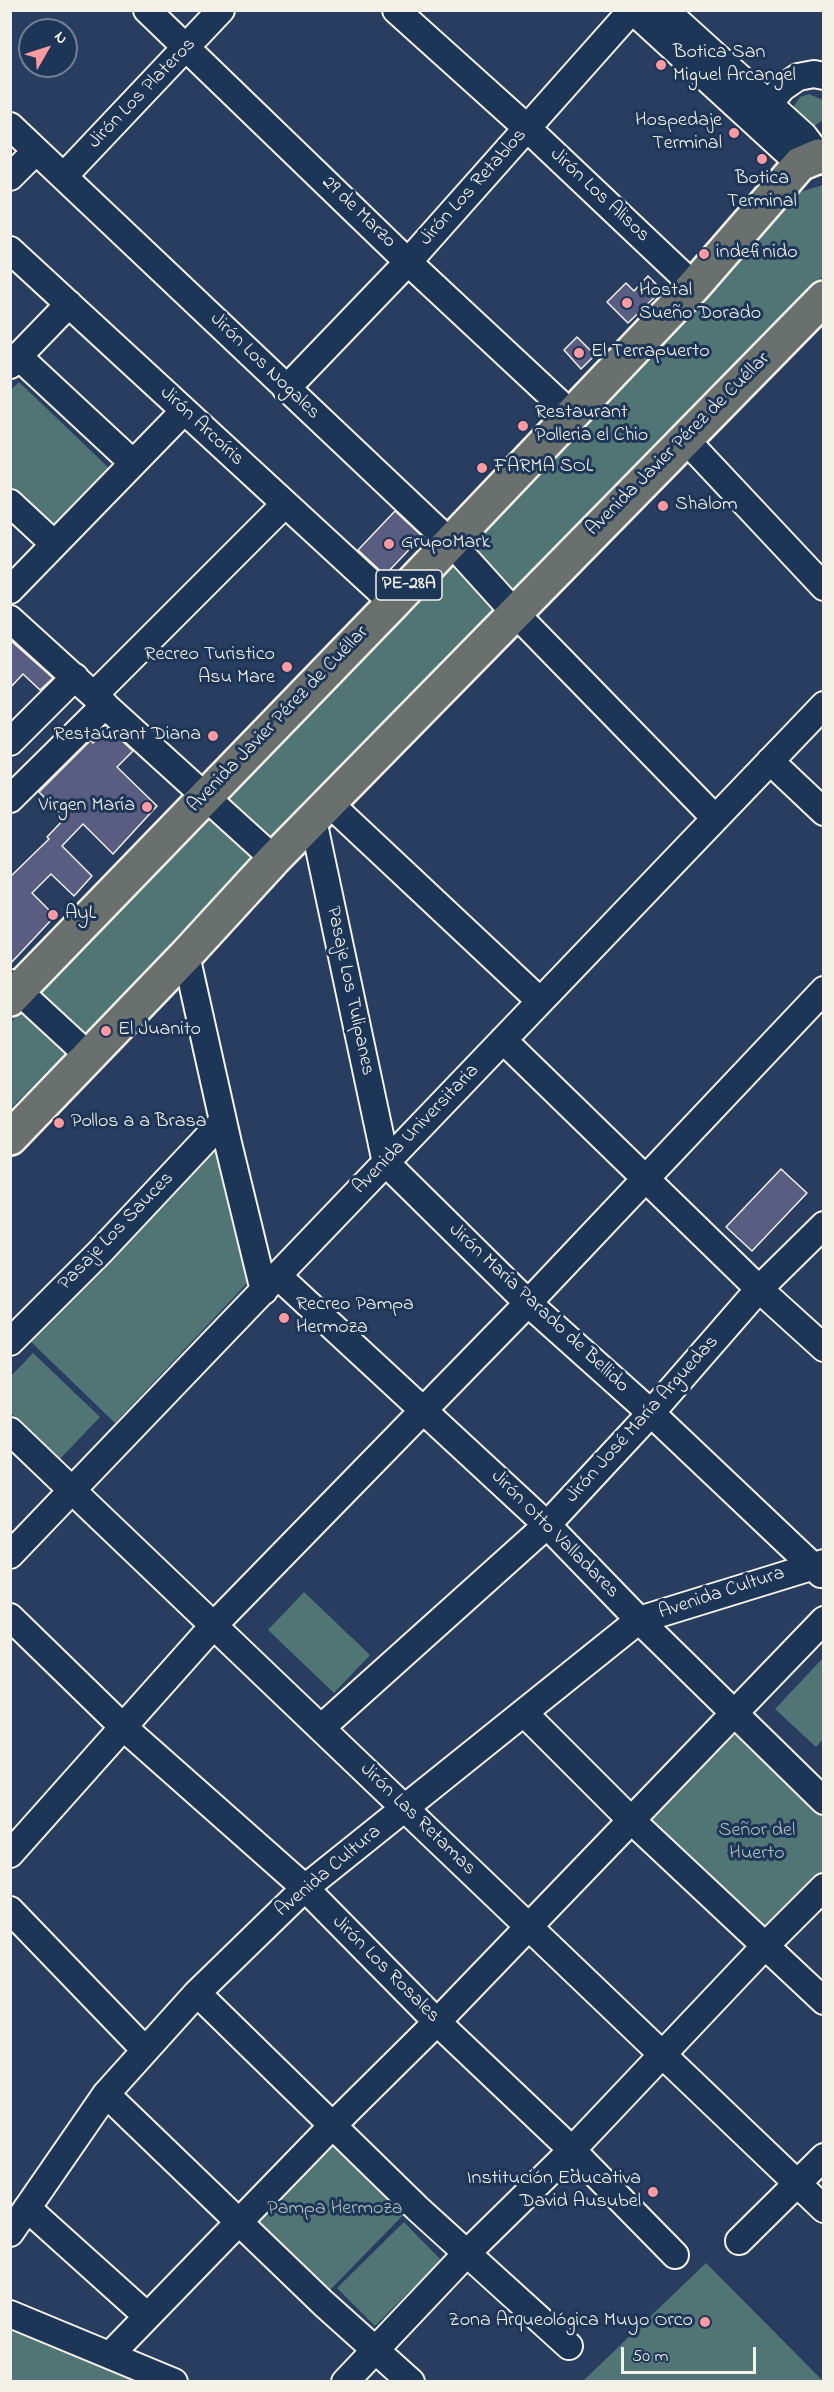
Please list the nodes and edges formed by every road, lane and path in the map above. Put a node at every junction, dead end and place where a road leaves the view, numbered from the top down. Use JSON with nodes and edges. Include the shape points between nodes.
{"nodes":[{"id":1,"x":147,"y":10,"type":"edge"},
{"id":2,"x":221,"y":10,"type":"edge"},
{"id":3,"x":396,"y":10,"type":"edge"},
{"id":4,"x":665,"y":10,"type":"edge"},
{"id":5,"x":632,"y":11,"type":"edge"},
{"id":6,"x":187,"y":48,"type":"junction"},
{"id":7,"x":824,"y":76,"type":"edge"},
{"id":8,"x":768,"y":105,"type":"junction"},
{"id":9,"x":10,"y":126,"type":"edge"},
{"id":10,"x":527,"y":128,"type":"junction"},
{"id":11,"x":36,"y":151,"type":"junction"},
{"id":12,"x":812,"y":153,"type":"edge"},
{"id":13,"x":64,"y":176,"type":"junction"},
{"id":14,"x":10,"y":177,"type":"edge"},
{"id":15,"x":10,"y":250,"type":"edge"},
{"id":16,"x":408,"y":262,"type":"junction"},
{"id":17,"x":694,"y":286,"type":"junction"},
{"id":18,"x":824,"y":298,"type":"edge"},
{"id":19,"x":69,"y":304,"type":"junction"},
{"id":20,"x":15,"y":361,"type":"edge"},
{"id":21,"x":286,"y":389,"type":"junction"},
{"id":22,"x":183,"y":411,"type":"junction"},
{"id":23,"x":571,"y":414,"type":"junction"},
{"id":24,"x":685,"y":439,"type":"junction"},
{"id":25,"x":133,"y":463,"type":"junction"},
{"id":26,"x":10,"y":503,"type":"edge"},
{"id":27,"x":285,"y":504,"type":"junction"},
{"id":28,"x":450,"y":542,"type":"junction"},
{"id":29,"x":54,"y":544,"type":"junction"},
{"id":30,"x":824,"y":587,"type":"edge"},
{"id":31,"x":10,"y":590,"type":"edge"},
{"id":32,"x":393,"y":603,"type":"junction"},
{"id":33,"x":514,"y":612,"type":"junction"},
{"id":34,"x":10,"y":619,"type":"edge"},
{"id":35,"x":75,"y":677,"type":"junction"},
{"id":36,"x":100,"y":700,"type":"junction"},
{"id":37,"x":824,"y":705,"type":"edge"},
{"id":38,"x":10,"y":742,"type":"edge"},
{"id":39,"x":770,"y":761,"type":"junction"},
{"id":40,"x":204,"y":796,"type":"junction"},
{"id":41,"x":10,"y":800,"type":"edge"},
{"id":42,"x":321,"y":811,"type":"junction"},
{"id":43,"x":824,"y":812,"type":"edge"},
{"id":44,"x":715,"y":818,"type":"junction"},
{"id":45,"x":274,"y":859,"type":"junction"},
{"id":46,"x":186,"y":955,"type":"junction"},
{"id":47,"x":824,"y":990,"type":"edge"},
{"id":48,"x":13,"y":991,"type":"edge"},
{"id":49,"x":540,"y":1002,"type":"junction"},
{"id":50,"x":503,"y":1040,"type":"junction"},
{"id":51,"x":89,"y":1056,"type":"junction"},
{"id":52,"x":223,"y":1121,"type":"junction"},
{"id":53,"x":10,"y":1138,"type":"edge"},
{"id":54,"x":386,"y":1163,"type":"junction"},
{"id":55,"x":645,"y":1178,"type":"junction"},
{"id":56,"x":824,"y":1225,"type":"edge"},
{"id":57,"x":271,"y":1283,"type":"junction"},
{"id":58,"x":759,"y":1289,"type":"junction"},
{"id":59,"x":528,"y":1303,"type":"junction"},
{"id":60,"x":10,"y":1342,"type":"edge"},
{"id":61,"x":824,"y":1348,"type":"edge"},
{"id":62,"x":423,"y":1408,"type":"junction"},
{"id":63,"x":651,"y":1413,"type":"junction"},
{"id":64,"x":10,"y":1431,"type":"edge"},
{"id":65,"x":73,"y":1491,"type":"junction"},
{"id":66,"x":547,"y":1526,"type":"junction"},
{"id":67,"x":10,"y":1555,"type":"edge"},
{"id":68,"x":820,"y":1568,"type":"edge"},
{"id":69,"x":10,"y":1617,"type":"edge"},
{"id":70,"x":639,"y":1620,"type":"junction"},
{"id":71,"x":824,"y":1620,"type":"edge"},
{"id":72,"x":214,"y":1625,"type":"junction"},
{"id":73,"x":524,"y":1713,"type":"junction"},
{"id":74,"x":734,"y":1713,"type":"junction"},
{"id":75,"x":122,"y":1726,"type":"junction"},
{"id":76,"x":321,"y":1728,"type":"junction"},
{"id":77,"x":824,"y":1801,"type":"edge"},
{"id":78,"x":405,"y":1808,"type":"junction"},
{"id":79,"x":632,"y":1820,"type":"junction"},
{"id":80,"x":10,"y":1854,"type":"edge"},
{"id":81,"x":824,"y":1887,"type":"edge"},
{"id":82,"x":305,"y":1888,"type":"junction"},
{"id":83,"x":10,"y":1910,"type":"edge"},
{"id":84,"x":528,"y":1926,"type":"junction"},
{"id":85,"x":765,"y":1946,"type":"junction"},
{"id":86,"x":197,"y":1993,"type":"junction"},
{"id":87,"x":824,"y":2001,"type":"edge"},
{"id":88,"x":437,"y":2022,"type":"junction"},
{"id":89,"x":145,"y":2050,"type":"junction"},
{"id":90,"x":662,"y":2054,"type":"junction"},
{"id":91,"x":106,"y":2094,"type":"junction"},
{"id":92,"x":332,"y":2126,"type":"junction"},
{"id":93,"x":572,"y":2151,"type":"junction"},
{"id":94,"x":824,"y":2157,"type":"edge"},
{"id":95,"x":797,"y":2184,"type":"junction"},
{"id":96,"x":27,"y":2208,"type":"junction"},
{"id":97,"x":824,"y":2209,"type":"edge"},
{"id":98,"x":239,"y":2221,"type":"junction"},
{"id":99,"x":10,"y":2233,"type":"edge"},
{"id":100,"x":739,"y":2241,"type":"dead end"},
{"id":101,"x":467,"y":2253,"type":"junction"},
{"id":102,"x":675,"y":2255,"type":"dead end"},
{"id":103,"x":10,"y":2314,"type":"edge"},
{"id":104,"x":147,"y":2316,"type":"junction"},
{"id":105,"x":569,"y":2346,"type":"dead end"},
{"id":106,"x":376,"y":2349,"type":"junction"},
{"id":107,"x":110,"y":2355,"type":"junction"},
{"id":108,"x":174,"y":2382,"type":"edge"},
{"id":109,"x":345,"y":2382,"type":"edge"},
{"id":110,"x":411,"y":2382,"type":"edge"}],
"edges":[{"from":1,"to":6,"type":"street","name":"29 de Marzo"},
{"from":2,"to":6,"type":"street","name":"Jirón Los Plateros"},
{"from":3,"to":10,"type":"street","name":"Jirón Los Alisos"},
{"from":4,"to":8,"type":"street"},
{"from":5,"to":10,"type":"street","name":"Jirón Los Retablos"},
{"from":5,"to":12,"type":"street"},
{"from":6,"to":13,"type":"street","name":"Jirón Los Plateros"},
{"from":6,"to":16,"type":"street","name":"29 de Marzo"},
{"from":7,"to":8,"type":"street","via":[[798,77]]},
{"from":8,"to":12,"type":"street"},
{"from":9,"to":11,"type":"street","name":"Jirón Los Nogales"},
{"from":10,"to":16,"type":"street","name":"Jirón Los Retablos"},
{"from":10,"to":17,"type":"street","name":"Jirón Los Alisos"},
{"from":11,"to":13,"type":"street","name":"Jirón Los Nogales"},
{"from":11,"to":14,"type":"street"},
{"from":12,"to":17,"type":"highway","name":"Avenida Javier Pérez de Cuéllar","number":"PE-28A"},
{"from":13,"to":21,"type":"street","name":"Jirón Los Nogales"},
{"from":15,"to":19,"type":"street","name":"Jirón Arcoíris"},
{"from":16,"to":21,"type":"street","name":"Jirón Los Retablos"},
{"from":16,"to":23,"type":"street","name":"29 de Marzo"},
{"from":17,"to":23,"type":"highway","name":"Avenida Javier Pérez de Cuéllar","number":"PE-28A"},
{"from":18,"to":24,"type":"highway","name":"Avenida Javier Pérez de Cuéllar"},
{"from":19,"to":20,"type":"street"},
{"from":19,"to":22,"type":"street","name":"Jirón Arcoíris"},
{"from":20,"to":25,"type":"street"},
{"from":21,"to":28,"type":"street","name":"Jirón Los Nogales"},
{"from":22,"to":25,"type":"street"},
{"from":22,"to":27,"type":"street","name":"Jirón Arcoíris"},
{"from":23,"to":28,"type":"highway","name":"Avenida Javier Pérez de Cuéllar","number":"PE-28A"},
{"from":24,"to":30,"type":"street"},
{"from":24,"to":33,"type":"highway","name":"Avenida Javier Pérez de Cuéllar"},
{"from":25,"to":29,"type":"street"},
{"from":26,"to":29,"type":"street"},
{"from":27,"to":32,"type":"street","name":"Jirón Arcoíris"},
{"from":27,"to":36,"type":"street"},
{"from":28,"to":32,"type":"highway","name":"Avenida Javier Pérez de Cuéllar","number":"PE-28A"},
{"from":28,"to":33,"type":"street","name":"Jirón Los Nogales"},
{"from":29,"to":31,"type":"street"},
{"from":32,"to":40,"type":"highway","name":"Avenida Javier Pérez de Cuéllar","number":"PE-28A"},
{"from":33,"to":42,"type":"highway","name":"Avenida Javier Pérez de Cuéllar"},
{"from":33,"to":44,"type":"street","name":"Jirón Los Nogales"},
{"from":34,"to":35,"type":"street"},
{"from":35,"to":36,"type":"street"},
{"from":35,"to":38,"type":"street"},
{"from":36,"to":40,"type":"street"},
{"from":36,"to":41,"type":"street"},
{"from":37,"to":39,"type":"street","name":"Avenida Universitaria"},
{"from":39,"to":43,"type":"street"},
{"from":39,"to":44,"type":"street","name":"Avenida Universitaria"},
{"from":40,"to":45,"type":"street"},
{"from":40,"to":48,"type":"highway","name":"Avenida Javier Pérez de Cuéllar","number":"PE-28A"},
{"from":42,"to":45,"type":"highway","name":"Avenida Javier Pérez de Cuéllar"},
{"from":42,"to":49,"type":"street"},
{"from":42,"to":54,"type":"street","name":"Pasaje Los Tulipanes"},
{"from":44,"to":49,"type":"street","name":"Avenida Universitaria"},
{"from":45,"to":46,"type":"highway","name":"Avenida Javier Pérez de Cuéllar"},
{"from":46,"to":51,"type":"highway","name":"Avenida Javier Pérez de Cuéllar"},
{"from":46,"to":52,"type":"street"},
{"from":47,"to":55,"type":"street"},
{"from":48,"to":51,"type":"street"},
{"from":49,"to":50,"type":"street","name":"Avenida Universitaria"},
{"from":50,"to":54,"type":"street","name":"Avenida Universitaria"},
{"from":50,"to":55,"type":"street"},
{"from":51,"to":53,"type":"highway","name":"Avenida Javier Pérez de Cuéllar"},
{"from":52,"to":57,"type":"street"},
{"from":52,"to":60,"type":"street","name":"Pasaje Los Sauces"},
{"from":54,"to":57,"type":"street","name":"Avenida Universitaria"},
{"from":54,"to":59,"type":"street","name":"Jirón María Parado de Bellido"},
{"from":55,"to":58,"type":"street"},
{"from":55,"to":59,"type":"street"},
{"from":56,"to":58,"type":"street","name":"Jirón José María Arguedas"},
{"from":57,"to":62,"type":"street","name":"Jirón Otto Valladares"},
{"from":57,"to":65,"type":"street","name":"Avenida Universitaria"},
{"from":58,"to":61,"type":"street"},
{"from":58,"to":63,"type":"street","name":"Jirón José María Arguedas"},
{"from":59,"to":62,"type":"street"},
{"from":59,"to":63,"type":"street","name":"Jirón María Parado de Bellido"},
{"from":62,"to":66,"type":"street","name":"Jirón Otto Valladares"},
{"from":62,"to":72,"type":"street"},
{"from":63,"to":66,"type":"street","name":"Jirón José María Arguedas"},
{"from":63,"to":68,"type":"street","name":"Jirón María Parado de Bellido"},
{"from":64,"to":65,"type":"street","name":"Jirón Las Retamas"},
{"from":65,"to":67,"type":"street","name":"Avenida Universitaria"},
{"from":65,"to":72,"type":"street","name":"Jirón Las Retamas"},
{"from":66,"to":70,"type":"street","name":"Jirón Otto Valladares"},
{"from":66,"to":76,"type":"street","name":"Jirón José María Arguedas"},
{"from":68,"to":70,"type":"street","name":"Avenida Cultura"},
{"from":69,"to":75,"type":"street","name":"Jirón Los Rosales"},
{"from":70,"to":73,"type":"street","name":"Avenida Cultura"},
{"from":70,"to":74,"type":"street","name":"Jirón Otto Valladares"},
{"from":71,"to":74,"type":"street"},
{"from":72,"to":75,"type":"street"},
{"from":72,"to":76,"type":"street","name":"Jirón Las Retamas"},
{"from":73,"to":78,"type":"street","name":"Avenida Cultura"},
{"from":73,"to":79,"type":"street"},
{"from":74,"to":77,"type":"street","name":"Jirón Otto Valladares"},
{"from":74,"to":79,"type":"street"},
{"from":75,"to":80,"type":"street"},
{"from":75,"to":82,"type":"street","name":"Jirón Los Rosales"},
{"from":76,"to":78,"type":"street","name":"Jirón Las Retamas"},
{"from":78,"to":82,"type":"street","name":"Avenida Cultura"},
{"from":78,"to":84,"type":"street","name":"Jirón Las Retamas"},
{"from":79,"to":84,"type":"street"},
{"from":79,"to":85,"type":"street"},
{"from":81,"to":85,"type":"street"},
{"from":82,"to":86,"type":"street","name":"Avenida Cultura"},
{"from":82,"to":88,"type":"street","name":"Jirón Los Rosales"},
{"from":83,"to":89,"type":"street"},
{"from":84,"to":88,"type":"street"},
{"from":84,"to":90,"type":"street","name":"Jirón Las Retamas"},
{"from":85,"to":87,"type":"street"},
{"from":85,"to":90,"type":"street"},
{"from":86,"to":89,"type":"street","name":"Avenida Cultura"},
{"from":86,"to":92,"type":"street"},
{"from":88,"to":92,"type":"street"},
{"from":88,"to":93,"type":"street","name":"Jirón Los Rosales"},
{"from":89,"to":91,"type":"street","name":"Avenida Cultura"},
{"from":90,"to":93,"type":"street"},
{"from":90,"to":95,"type":"street","name":"Jirón Las Retamas"},
{"from":91,"to":96,"type":"street","name":"Avenida Cultura"},
{"from":91,"to":98,"type":"street"},
{"from":92,"to":98,"type":"street"},
{"from":92,"to":101,"type":"street"},
{"from":93,"to":101,"type":"street"},
{"from":93,"to":102,"type":"street","name":"Jirón Los Rosales"},
{"from":94,"to":95,"type":"street"},
{"from":95,"to":97,"type":"street","name":"Jirón Las Retamas"},
{"from":95,"to":100,"type":"street"},
{"from":96,"to":99,"type":"street","name":"Avenida Cultura"},
{"from":96,"to":104,"type":"street"},
{"from":98,"to":104,"type":"street"},
{"from":98,"to":106,"type":"street"},
{"from":101,"to":105,"type":"street"},
{"from":101,"to":106,"type":"street"},
{"from":103,"to":107,"type":"street"},
{"from":104,"to":107,"type":"street"},
{"from":106,"to":109,"type":"street"},
{"from":106,"to":110,"type":"street"},
{"from":107,"to":108,"type":"street"}]}
